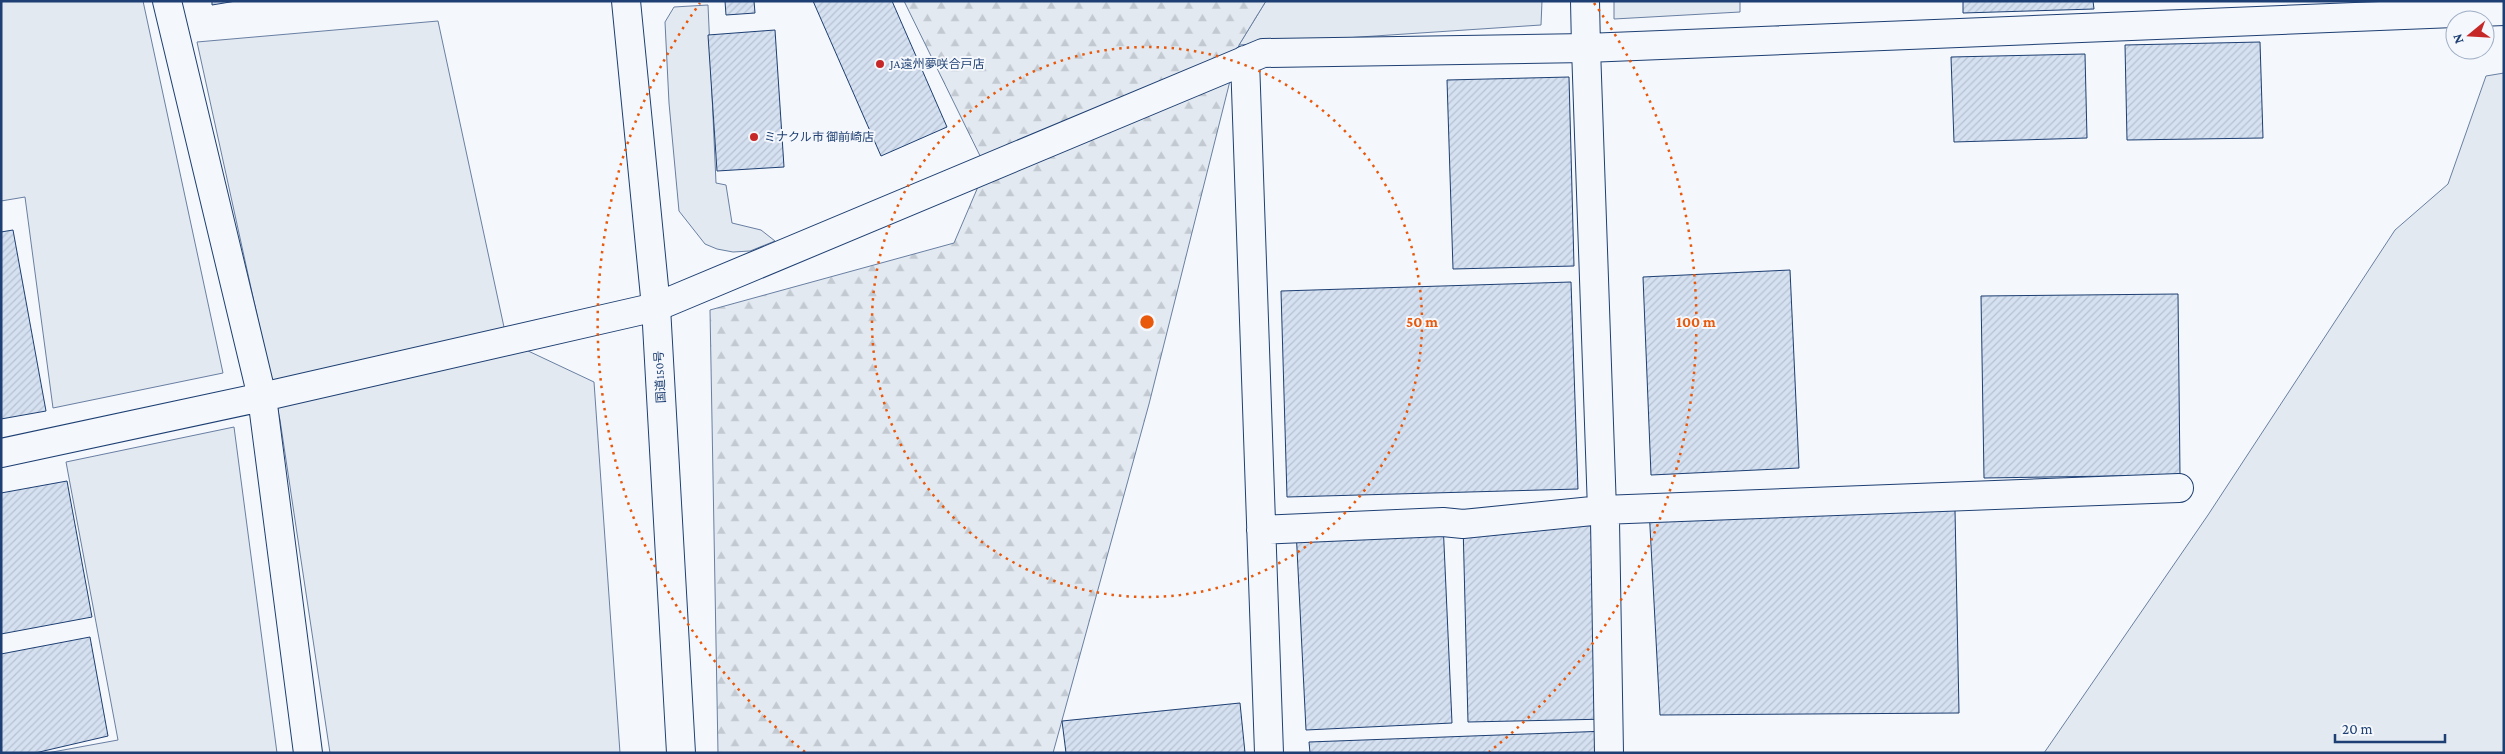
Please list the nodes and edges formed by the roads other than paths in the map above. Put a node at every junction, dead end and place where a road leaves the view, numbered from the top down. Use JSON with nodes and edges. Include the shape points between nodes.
{"nodes":[{"id":1,"x":167,"y":1,"type":"edge"},
{"id":2,"x":626,"y":1,"type":"edge"},
{"id":3,"x":1585,"y":1,"type":"edge"},
{"id":4,"x":2431,"y":7,"type":"edge"},
{"id":5,"x":2504,"y":11,"type":"edge"},
{"id":6,"x":1586,"y":48,"type":"junction"},
{"id":7,"x":1246,"y":60,"type":"junction"},
{"id":8,"x":656,"y":307,"type":"junction"},
{"id":9,"x":262,"y":398,"type":"junction"},
{"id":10,"x":1,"y":453,"type":"edge"},
{"id":11,"x":2179,"y":488,"type":"dead end"},
{"id":12,"x":1602,"y":510,"type":"junction"},
{"id":13,"x":1261,"y":530,"type":"junction"},
{"id":14,"x":308,"y":753,"type":"edge"},
{"id":15,"x":681,"y":753,"type":"edge"},
{"id":16,"x":1268,"y":753,"type":"edge"},
{"id":17,"x":1609,"y":753,"type":"edge"}],
"edges":[{"from":1,"to":9,"type":"main road"},
{"from":2,"to":8,"type":"main road","name":"国道150号"},
{"from":3,"to":6,"type":"main road"},
{"from":4,"to":5,"type":"main road"},
{"from":4,"to":6,"type":"main road"},
{"from":6,"to":7,"type":"main road","via":[[1263,53]]},
{"from":6,"to":12,"type":"main road"},
{"from":7,"to":8,"type":"main road"},
{"from":7,"to":13,"type":"main road"},
{"from":8,"to":9,"type":"main road"},
{"from":8,"to":15,"type":"main road","name":"国道150号"},
{"from":9,"to":10,"type":"main road"},
{"from":9,"to":14,"type":"main road"},
{"from":11,"to":12,"type":"main road"},
{"from":12,"to":13,"type":"main road","via":[[1463,524],[1443,522]]},
{"from":12,"to":17,"type":"main road","via":[[1605,521]]},
{"from":13,"to":16,"type":"main road"}]}
